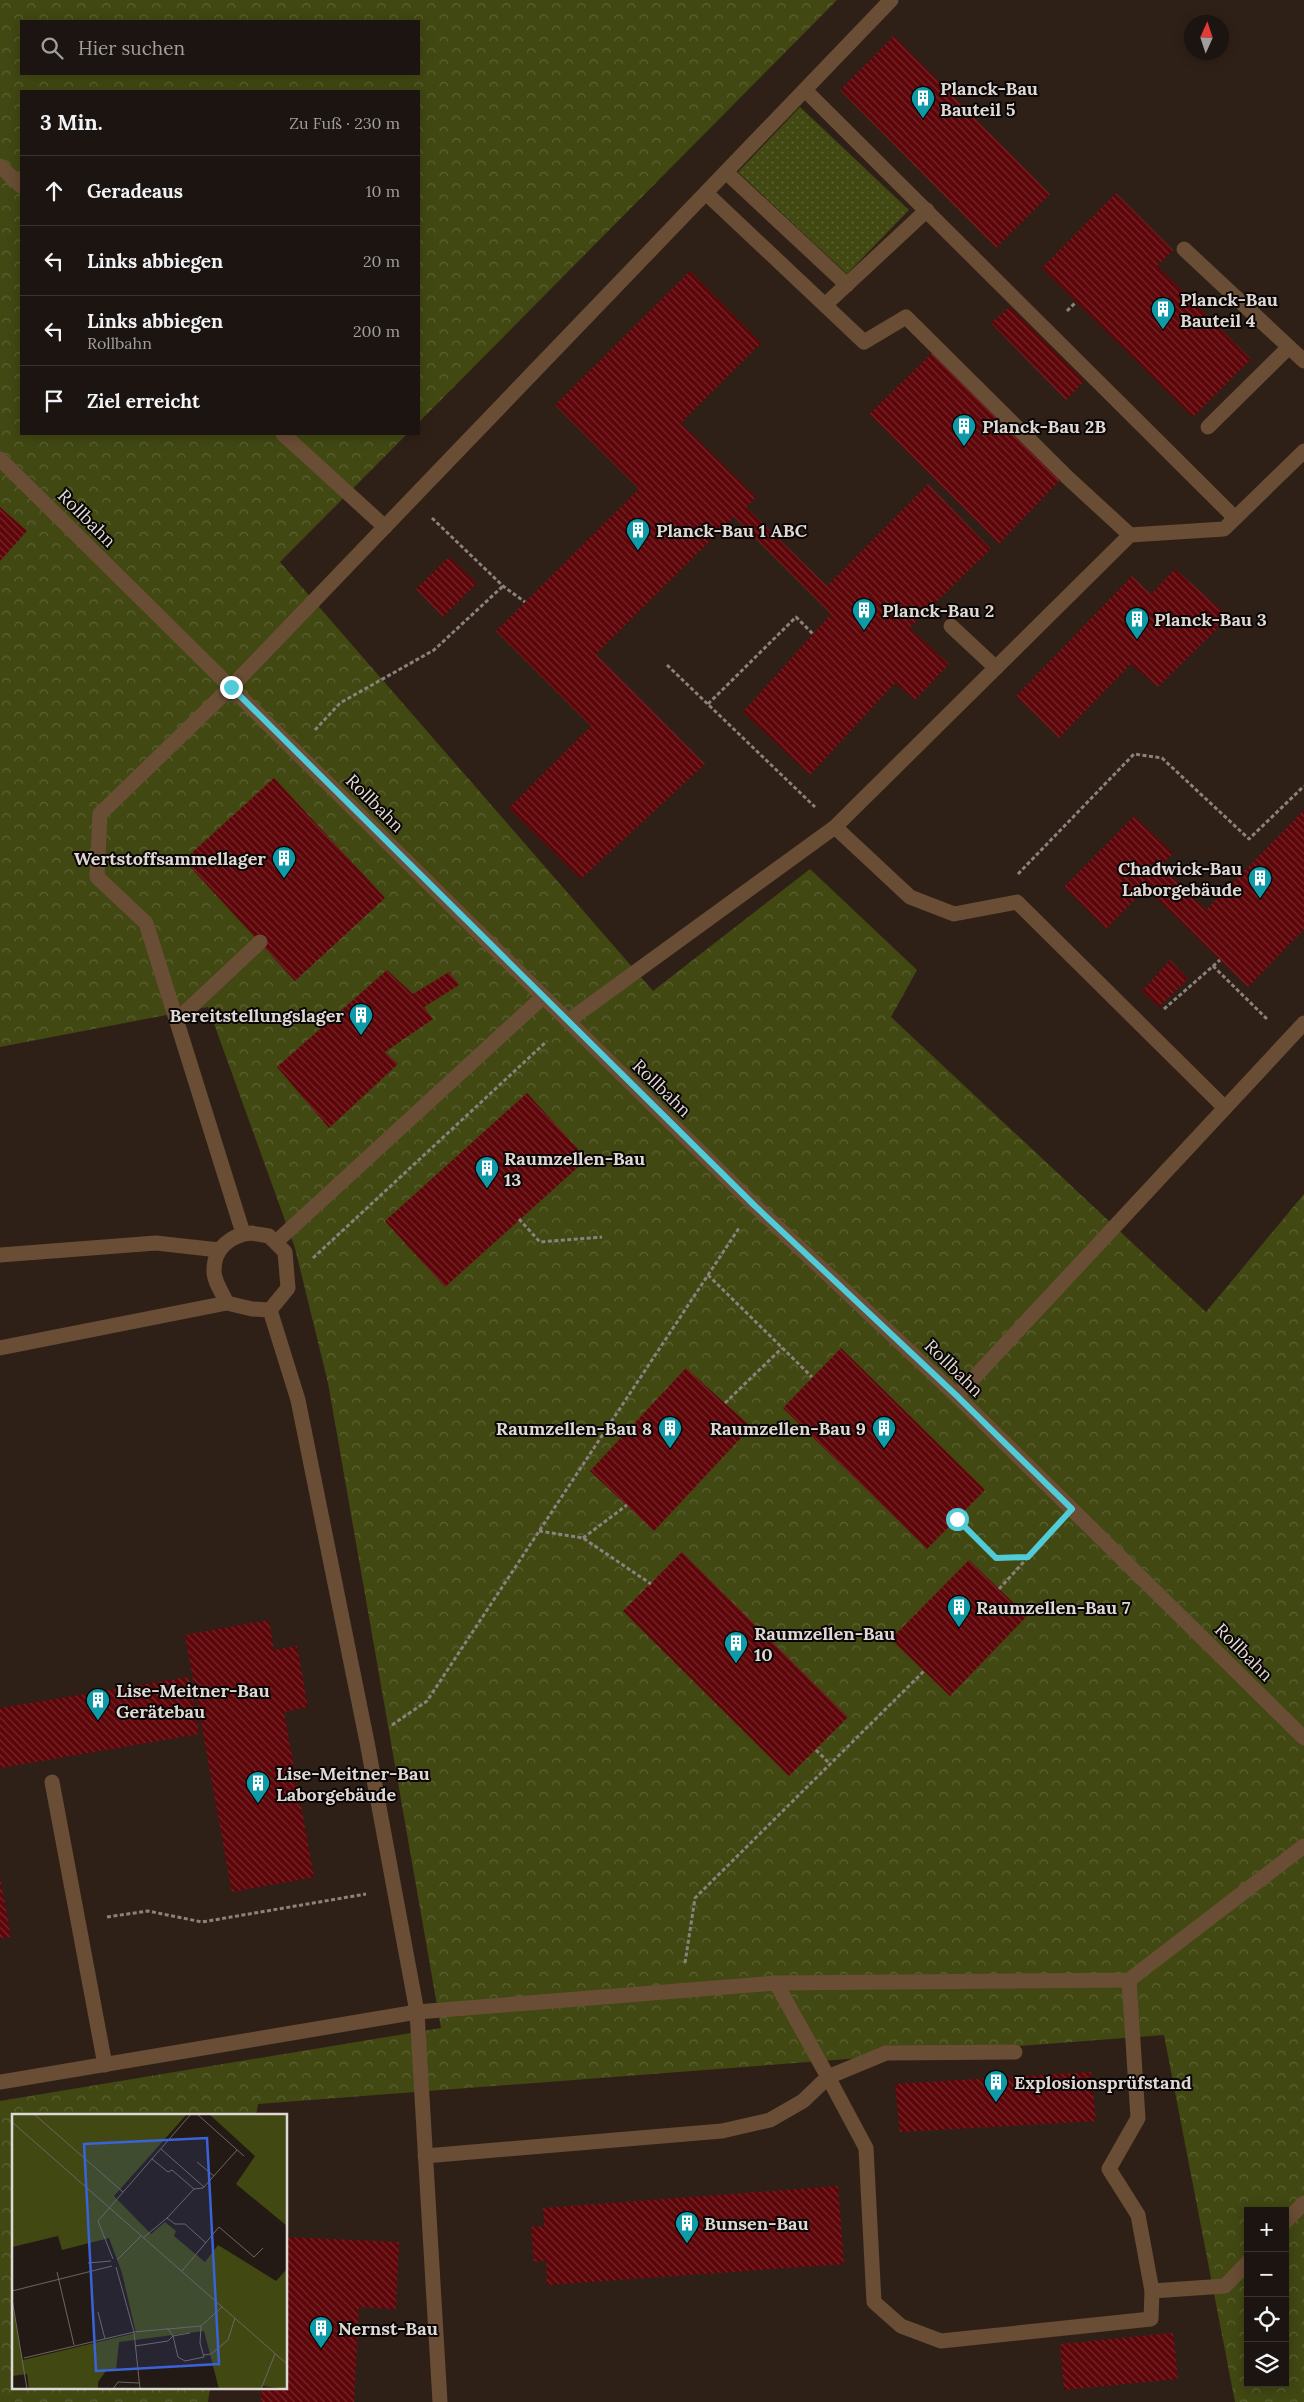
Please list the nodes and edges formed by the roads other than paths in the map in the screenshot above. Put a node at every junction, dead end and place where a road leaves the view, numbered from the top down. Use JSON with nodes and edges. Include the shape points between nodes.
{"nodes":[{"id":1,"x":892,"y":0,"type":"edge"},
{"id":2,"x":805,"y":90,"type":"junction"},
{"id":3,"x":0,"y":166,"type":"edge"},
{"id":4,"x":726,"y":172,"type":"junction"},
{"id":5,"x":20,"y":185,"type":"edge"},
{"id":6,"x":706,"y":193,"type":"junction"},
{"id":7,"x":927,"y":210,"type":"junction"},
{"id":8,"x":1184,"y":249,"type":"dead end"},
{"id":9,"x":847,"y":285,"type":"junction"},
{"id":10,"x":826,"y":304,"type":"junction"},
{"id":11,"x":1289,"y":347,"type":"junction"},
{"id":12,"x":1304,"y":361,"type":"edge"},
{"id":13,"x":1208,"y":427,"type":"dead end"},
{"id":14,"x":284,"y":435,"type":"edge"},
{"id":15,"x":1304,"y":451,"type":"edge"},
{"id":16,"x":0,"y":459,"type":"edge"},
{"id":17,"x":1235,"y":518,"type":"junction"},
{"id":18,"x":385,"y":527,"type":"junction"},
{"id":19,"x":1130,"y":535,"type":"junction"},
{"id":20,"x":951,"y":626,"type":"dead end"},
{"id":21,"x":996,"y":668,"type":"junction"},
{"id":22,"x":231,"y":687,"type":"junction"},
{"id":23,"x":835,"y":827,"type":"junction"},
{"id":24,"x":260,"y":942,"type":"dead end"},
{"id":25,"x":543,"y":997,"type":"junction"},
{"id":26,"x":177,"y":1020,"type":"junction"},
{"id":27,"x":568,"y":1022,"type":"junction"},
{"id":28,"x":1304,"y":1023,"type":"edge"},
{"id":29,"x":1226,"y":1108,"type":"junction"},
{"id":30,"x":243,"y":1233,"type":"junction"},
{"id":31,"x":276,"y":1242,"type":"junction"},
{"id":32,"x":219,"y":1250,"type":"junction"},
{"id":33,"x":0,"y":1255,"type":"edge"},
{"id":34,"x":227,"y":1303,"type":"junction"},
{"id":35,"x":270,"y":1310,"type":"junction"},
{"id":36,"x":0,"y":1348,"type":"edge"},
{"id":37,"x":957,"y":1396,"type":"junction"},
{"id":38,"x":1304,"y":1738,"type":"edge"},
{"id":39,"x":52,"y":1782,"type":"dead end"},
{"id":40,"x":1304,"y":1846,"type":"edge"},
{"id":41,"x":1129,"y":1980,"type":"junction"},
{"id":42,"x":776,"y":1982,"type":"junction"},
{"id":43,"x":417,"y":2012,"type":"junction"},
{"id":44,"x":1015,"y":2052,"type":"dead end"},
{"id":45,"x":105,"y":2065,"type":"junction"},
{"id":46,"x":828,"y":2077,"type":"junction"},
{"id":47,"x":0,"y":2082,"type":"edge"},
{"id":48,"x":425,"y":2156,"type":"junction"},
{"id":49,"x":1304,"y":2203,"type":"edge"},
{"id":50,"x":1289,"y":2218,"type":"edge"},
{"id":51,"x":1244,"y":2266,"type":"edge"},
{"id":52,"x":1152,"y":2291,"type":"junction"},
{"id":53,"x":440,"y":2402,"type":"edge"}],
"edges":[{"from":1,"to":2,"type":"lane"},
{"from":2,"to":4,"type":"lane"},
{"from":2,"to":7,"type":"lane"},
{"from":3,"to":5,"type":"lane"},
{"from":4,"to":6,"type":"lane"},
{"from":4,"to":9,"type":"lane"},
{"from":6,"to":10,"type":"lane"},
{"from":6,"to":18,"type":"lane"},
{"from":7,"to":9,"type":"lane"},
{"from":7,"to":17,"type":"lane"},
{"from":8,"to":11,"type":"lane"},
{"from":9,"to":10,"type":"lane"},
{"from":10,"to":19,"type":"lane","via":[[864,342],[906,317]]},
{"from":11,"to":12,"type":"lane"},
{"from":11,"to":13,"type":"lane"},
{"from":14,"to":18,"type":"lane"},
{"from":15,"to":17,"type":"lane"},
{"from":16,"to":22,"type":"lane","name":"Rollbahn"},
{"from":17,"to":19,"type":"lane","via":[[1224,529]]},
{"from":18,"to":22,"type":"lane"},
{"from":19,"to":21,"type":"lane"},
{"from":20,"to":21,"type":"lane"},
{"from":21,"to":23,"type":"lane"},
{"from":22,"to":25,"type":"lane","name":"Rollbahn"},
{"from":22,"to":26,"type":"lane","via":[[100,814],[97,878],[146,923]]},
{"from":23,"to":27,"type":"lane"},
{"from":23,"to":29,"type":"lane","via":[[910,897],[954,914],[1017,902]]},
{"from":24,"to":26,"type":"lane"},
{"from":25,"to":27,"type":"lane","name":"Rollbahn"},
{"from":25,"to":31,"type":"lane"},
{"from":26,"to":30,"type":"lane"},
{"from":27,"to":37,"type":"lane","name":"Rollbahn","via":[[754,1205]]},
{"from":28,"to":29,"type":"lane"},
{"from":29,"to":37,"type":"lane"},
{"from":30,"to":31,"type":"lane","via":[[269,1236]]},
{"from":30,"to":32,"type":"lane","via":[[234,1236]]},
{"from":31,"to":35,"type":"lane","via":[[285,1252],[288,1288]]},
{"from":32,"to":33,"type":"lane","via":[[156,1243]]},
{"from":32,"to":34,"type":"lane","via":[[213,1271]]},
{"from":34,"to":35,"type":"lane"},
{"from":34,"to":36,"type":"lane"},
{"from":35,"to":43,"type":"lane","via":[[298,1400]]},
{"from":37,"to":38,"type":"lane","name":"Rollbahn"},
{"from":39,"to":45,"type":"lane"},
{"from":40,"to":41,"type":"lane"},
{"from":41,"to":42,"type":"lane"},
{"from":41,"to":52,"type":"lane","via":[[1138,2118],[1109,2169],[1138,2216]]},
{"from":42,"to":43,"type":"lane"},
{"from":42,"to":46,"type":"lane"},
{"from":43,"to":45,"type":"lane"},
{"from":43,"to":48,"type":"lane"},
{"from":44,"to":46,"type":"lane","via":[[886,2053]]},
{"from":45,"to":47,"type":"lane"},
{"from":46,"to":48,"type":"lane","via":[[803,2101],[770,2120],[722,2131]]},
{"from":46,"to":52,"type":"lane","via":[[866,2148],[874,2302],[901,2326],[940,2341],[1151,2319]]},
{"from":48,"to":53,"type":"lane"},
{"from":49,"to":50,"type":"lane"},
{"from":51,"to":52,"type":"lane","via":[[1225,2286]]}]}
